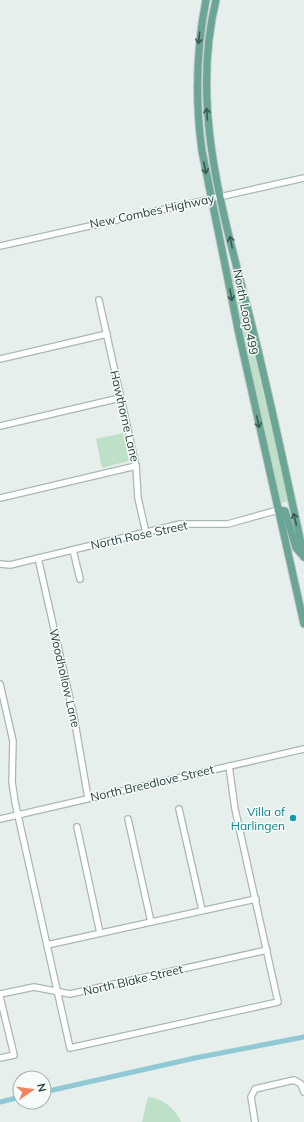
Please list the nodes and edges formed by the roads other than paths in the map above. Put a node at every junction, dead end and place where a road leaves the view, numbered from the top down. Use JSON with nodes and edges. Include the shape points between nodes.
{"nodes":[{"id":1,"x":206,"y":0,"type":"edge"},
{"id":2,"x":216,"y":0,"type":"edge"},
{"id":3,"x":304,"y":178,"type":"edge"},
{"id":4,"x":221,"y":196,"type":"junction"},
{"id":5,"x":211,"y":198,"type":"junction"},
{"id":6,"x":0,"y":246,"type":"edge"},
{"id":7,"x":99,"y":300,"type":"dead end"},
{"id":8,"x":107,"y":334,"type":"junction"},
{"id":9,"x":0,"y":358,"type":"edge"},
{"id":10,"x":120,"y":398,"type":"junction"},
{"id":11,"x":0,"y":426,"type":"edge"},
{"id":12,"x":136,"y":466,"type":"junction"},
{"id":13,"x":0,"y":498,"type":"edge"},
{"id":14,"x":278,"y":510,"type":"junction"},
{"id":15,"x":146,"y":533,"type":"junction"},
{"id":16,"x":73,"y":550,"type":"junction"},
{"id":17,"x":304,"y":557,"type":"edge"},
{"id":18,"x":38,"y":558,"type":"junction"},
{"id":19,"x":0,"y":564,"type":"edge"},
{"id":20,"x":80,"y":579,"type":"dead end"},
{"id":21,"x":304,"y":624,"type":"edge"},
{"id":22,"x":0,"y":684,"type":"edge"},
{"id":23,"x":1,"y":692,"type":"edge"},
{"id":24,"x":304,"y":748,"type":"edge"},
{"id":25,"x":229,"y":766,"type":"junction"},
{"id":26,"x":88,"y":798,"type":"junction"},
{"id":27,"x":179,"y":809,"type":"dead end"},
{"id":28,"x":18,"y":815,"type":"junction"},
{"id":29,"x":0,"y":819,"type":"edge"},
{"id":30,"x":128,"y":819,"type":"dead end"},
{"id":31,"x":77,"y":827,"type":"dead end"},
{"id":32,"x":256,"y":899,"type":"junction"},
{"id":33,"x":202,"y":910,"type":"junction"},
{"id":34,"x":151,"y":922,"type":"junction"},
{"id":35,"x":100,"y":933,"type":"junction"},
{"id":36,"x":47,"y":945,"type":"junction"},
{"id":37,"x":267,"y":950,"type":"junction"},
{"id":38,"x":57,"y":992,"type":"junction"},
{"id":39,"x":0,"y":994,"type":"edge"},
{"id":40,"x":0,"y":997,"type":"edge"},
{"id":41,"x":0,"y":1058,"type":"edge"},
{"id":42,"x":304,"y":1092,"type":"edge"},
{"id":43,"x":255,"y":1122,"type":"edge"}],
"edges":[{"from":1,"to":5,"type":"main road","name":"North Loop 499","one_way":true,"via":[[199,43],[196,97]]},
{"from":4,"to":2,"type":"main road","name":"North Loop 499","one_way":true,"via":[[206,97],[209,44]]},
{"from":3,"to":4,"type":"street","name":"New Combes Highway"},
{"from":4,"to":5,"type":"street","name":"New Combes Highway"},
{"from":17,"to":4,"type":"main road","name":"North Loop 499","one_way":true},
{"from":5,"to":6,"type":"street","name":"New Combes Highway"},
{"from":5,"to":14,"type":"main road","name":"North Loop 499","one_way":true},
{"from":7,"to":8,"type":"street","name":"Hawthorne Lane"},
{"from":8,"to":9,"type":"street"},
{"from":8,"to":10,"type":"street","name":"Hawthorne Lane"},
{"from":10,"to":11,"type":"street"},
{"from":10,"to":12,"type":"street","name":"Hawthorne Lane"},
{"from":12,"to":13,"type":"street"},
{"from":12,"to":15,"type":"street","name":"Hawthorne Lane","via":[[138,498]]},
{"from":14,"to":15,"type":"street","name":"North Rose Street","via":[[228,524],[189,523]]},
{"from":14,"to":17,"type":"main road","via":[[285,511],[296,548]]},
{"from":14,"to":21,"type":"main road","name":"North Loop 499"},
{"from":15,"to":16,"type":"street","name":"North Rose Street"},
{"from":16,"to":18,"type":"street","name":"North Rose Street"},
{"from":16,"to":20,"type":"street"},
{"from":18,"to":19,"type":"street","name":"North Rose Street","via":[[10,565]]},
{"from":18,"to":26,"type":"street","name":"Woodhollow Lane","via":[[75,724]]},
{"from":22,"to":23,"type":"street"},
{"from":23,"to":28,"type":"street","via":[[13,741],[12,787]]},
{"from":24,"to":25,"type":"street","name":"North Breedlove Street"},
{"from":25,"to":26,"type":"street","name":"North Breedlove Street"},
{"from":25,"to":32,"type":"street","via":[[235,809]]},
{"from":26,"to":28,"type":"street","name":"North Breedlove Street"},
{"from":27,"to":33,"type":"street"},
{"from":28,"to":29,"type":"street","name":"North Breedlove Street"},
{"from":28,"to":36,"type":"street"},
{"from":30,"to":34,"type":"street"},
{"from":31,"to":35,"type":"street"},
{"from":32,"to":33,"type":"street"},
{"from":32,"to":37,"type":"street"},
{"from":33,"to":34,"type":"street"},
{"from":34,"to":35,"type":"street"},
{"from":35,"to":36,"type":"street"},
{"from":36,"to":38,"type":"street"},
{"from":37,"to":38,"type":"street","name":"North Blake Street","via":[[82,992]]},
{"from":37,"to":38,"type":"street","via":[[278,1002],[70,1048]]},
{"from":38,"to":39,"type":"street","name":"North Blake Street","via":[[34,987]]},
{"from":40,"to":41,"type":"street","via":[[14,1055]]},
{"from":42,"to":43,"type":"street","via":[[301,1084],[294,1080],[255,1089],[251,1097]]}]}
